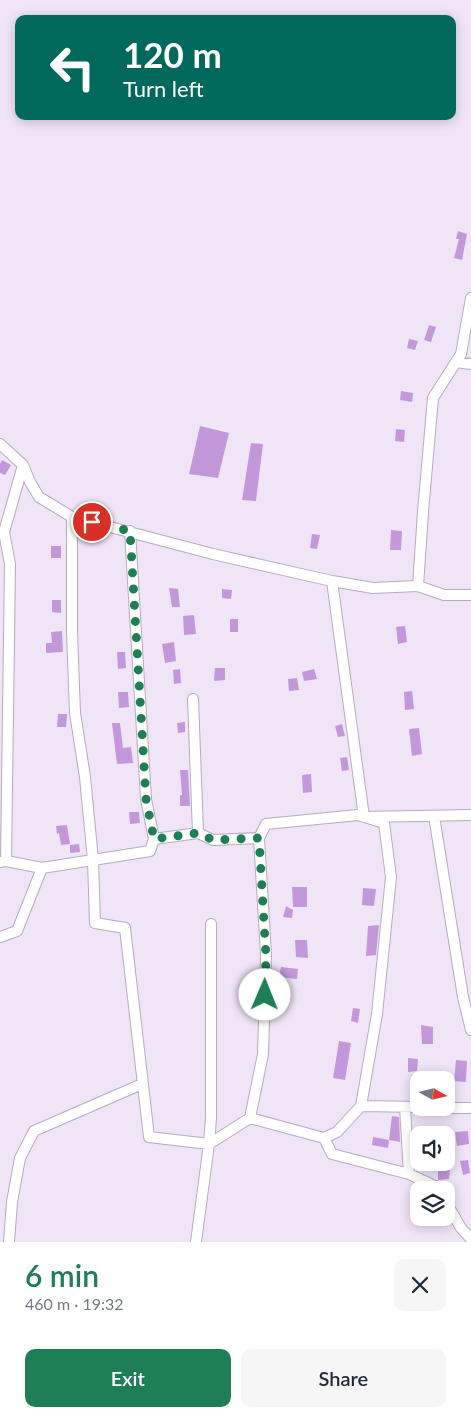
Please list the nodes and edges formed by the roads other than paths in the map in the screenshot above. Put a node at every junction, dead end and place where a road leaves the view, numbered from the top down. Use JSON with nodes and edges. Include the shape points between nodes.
{"nodes":[{"id":1,"x":471,"y":298,"type":"edge"},
{"id":2,"x":456,"y":362,"type":"junction"},
{"id":3,"x":471,"y":364,"type":"edge"},
{"id":4,"x":0,"y":444,"type":"edge"},
{"id":5,"x":23,"y":465,"type":"junction"},
{"id":6,"x":72,"y":517,"type":"junction"},
{"id":7,"x":130,"y":531,"type":"junction"},
{"id":8,"x":332,"y":581,"type":"junction"},
{"id":9,"x":418,"y":586,"type":"junction"},
{"id":10,"x":471,"y":595,"type":"edge"},
{"id":11,"x":193,"y":699,"type":"dead end"},
{"id":12,"x":471,"y":815,"type":"edge"},
{"id":13,"x":434,"y":816,"type":"junction"},
{"id":14,"x":364,"y":817,"type":"junction"},
{"id":15,"x":198,"y":833,"type":"junction"},
{"id":16,"x":259,"y":838,"type":"junction"},
{"id":17,"x":154,"y":839,"type":"junction"},
{"id":18,"x":93,"y":860,"type":"junction"},
{"id":19,"x":3,"y":862,"type":"edge"},
{"id":20,"x":42,"y":868,"type":"junction"},
{"id":21,"x":211,"y":924,"type":"dead end"},
{"id":22,"x":0,"y":937,"type":"edge"},
{"id":23,"x":471,"y":1030,"type":"edge"},
{"id":24,"x":142,"y":1084,"type":"junction"},
{"id":25,"x":361,"y":1106,"type":"junction"},
{"id":26,"x":405,"y":1107,"type":"junction"},
{"id":27,"x":410,"y":1107,"type":"edge"},
{"id":28,"x":455,"y":1108,"type":"edge"},
{"id":29,"x":471,"y":1108,"type":"edge"},
{"id":30,"x":250,"y":1118,"type":"junction"},
{"id":31,"x":324,"y":1138,"type":"junction"},
{"id":32,"x":209,"y":1144,"type":"junction"},
{"id":33,"x":410,"y":1174,"type":"junction"},
{"id":34,"x":425,"y":1181,"type":"edge"},
{"id":35,"x":455,"y":1218,"type":"edge"},
{"id":36,"x":471,"y":1239,"type":"edge"},
{"id":37,"x":9,"y":1242,"type":"edge"},
{"id":38,"x":196,"y":1242,"type":"edge"}],
"edges":[{"from":1,"to":2,"type":"street","via":[[461,354]]},
{"from":2,"to":3,"type":"street"},
{"from":2,"to":9,"type":"street","via":[[433,398]]},
{"from":4,"to":5,"type":"street"},
{"from":5,"to":6,"type":"street","via":[[39,497]]},
{"from":5,"to":19,"type":"street","via":[[4,532],[10,564]]},
{"from":6,"to":7,"type":"street"},
{"from":6,"to":18,"type":"street","via":[[75,713]]},
{"from":7,"to":8,"type":"street"},
{"from":7,"to":17,"type":"street","via":[[146,799]]},
{"from":8,"to":9,"type":"street","via":[[373,588]]},
{"from":8,"to":14,"type":"street"},
{"from":9,"to":10,"type":"street","via":[[444,595]]},
{"from":11,"to":15,"type":"street"},
{"from":12,"to":13,"type":"street"},
{"from":13,"to":14,"type":"street"},
{"from":13,"to":23,"type":"street"},
{"from":14,"to":16,"type":"street","via":[[266,824]]},
{"from":14,"to":25,"type":"street","via":[[384,824],[391,877],[377,1014]]},
{"from":15,"to":16,"type":"street","via":[[213,840]]},
{"from":15,"to":17,"type":"street"},
{"from":16,"to":30,"type":"street","via":[[266,956],[264,1054]]},
{"from":17,"to":18,"type":"street","via":[[150,850]]},
{"from":18,"to":20,"type":"street"},
{"from":18,"to":24,"type":"street","via":[[95,923],[125,928]]},
{"from":19,"to":20,"type":"street"},
{"from":20,"to":22,"type":"street","via":[[17,931]]},
{"from":21,"to":32,"type":"street"},
{"from":24,"to":32,"type":"street","via":[[148,1137]]},
{"from":24,"to":37,"type":"street","via":[[34,1131],[20,1158]]},
{"from":25,"to":26,"type":"street"},
{"from":25,"to":31,"type":"street","via":[[337,1132]]},
{"from":26,"to":27,"type":"street"},
{"from":26,"to":33,"type":"street"},
{"from":28,"to":29,"type":"street"},
{"from":30,"to":31,"type":"street"},
{"from":30,"to":32,"type":"street"},
{"from":31,"to":33,"type":"street","via":[[332,1154]]},
{"from":32,"to":38,"type":"street"},
{"from":33,"to":34,"type":"street"},
{"from":35,"to":36,"type":"street"}]}
